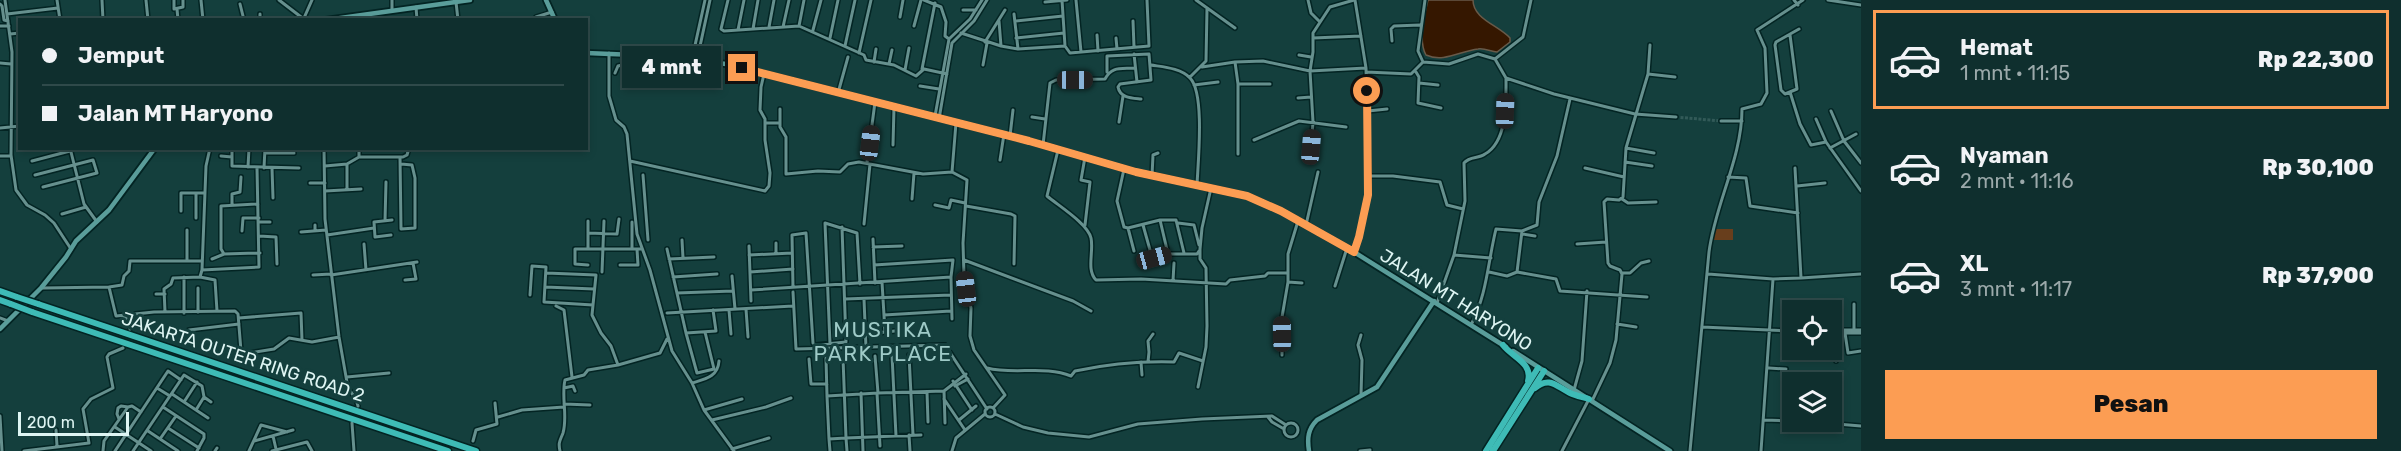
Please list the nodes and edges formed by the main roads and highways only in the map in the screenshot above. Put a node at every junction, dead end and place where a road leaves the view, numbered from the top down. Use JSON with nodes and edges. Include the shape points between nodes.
{"nodes":[{"id":1,"x":463,"y":0,"type":"edge"},
{"id":2,"x":470,"y":0,"type":"edge"},
{"id":3,"x":546,"y":0,"type":"edge"},
{"id":4,"x":364,"y":18,"type":"edge"},
{"id":5,"x":554,"y":18,"type":"edge"},
{"id":6,"x":588,"y":53,"type":"edge"},
{"id":7,"x":154,"y":150,"type":"edge"},
{"id":8,"x":0,"y":291,"type":"edge"},
{"id":9,"x":0,"y":300,"type":"edge"},
{"id":10,"x":1436,"y":302,"type":"junction"},
{"id":11,"x":0,"y":329,"type":"edge"},
{"id":12,"x":1503,"y":345,"type":"junction"},
{"id":13,"x":1541,"y":370,"type":"junction"},
{"id":14,"x":1528,"y":391,"type":"junction"},
{"id":15,"x":1590,"y":400,"type":"junction"},
{"id":16,"x":448,"y":451,"type":"edge"},
{"id":17,"x":476,"y":451,"type":"edge"},
{"id":18,"x":1309,"y":451,"type":"edge"},
{"id":19,"x":1486,"y":451,"type":"edge"},
{"id":20,"x":1493,"y":451,"type":"edge"},
{"id":21,"x":1670,"y":451,"type":"edge"}],
"edges":[{"from":1,"to":2,"type":"main road"},
{"from":1,"to":4,"type":"main road"},
{"from":3,"to":5,"type":"main road"},
{"from":6,"to":10,"type":"main road","name":"JALAN MT HARYONO","via":[[694,59],[764,74],[1007,135],[1124,169],[1260,200]]},
{"from":7,"to":11,"type":"main road","via":[[109,210],[76,241],[41,288]]},
{"from":8,"to":17,"type":"highway","name":"JAKARTA OUTER RING ROAD 2","bridge":true},
{"from":9,"to":16,"type":"highway","name":"JAKARTA OUTER RING ROAD 2","bridge":true},
{"from":10,"to":12,"type":"main road","name":"JALAN MT HARYONO"},
{"from":10,"to":18,"type":"main road","via":[[1377,387],[1317,420],[1308,434]]},
{"from":12,"to":13,"type":"main road","name":"JALAN MT HARYONO"},
{"from":12,"to":14,"type":"highway","via":[[1527,366]]},
{"from":13,"to":14,"type":"highway"},
{"from":13,"to":15,"type":"main road","name":"JALAN MT HARYONO"},
{"from":14,"to":15,"type":"highway","via":[[1548,381]]},
{"from":14,"to":19,"type":"highway"},
{"from":14,"to":20,"type":"highway"},
{"from":15,"to":21,"type":"main road","name":"JALAN MT HARYONO"}]}
